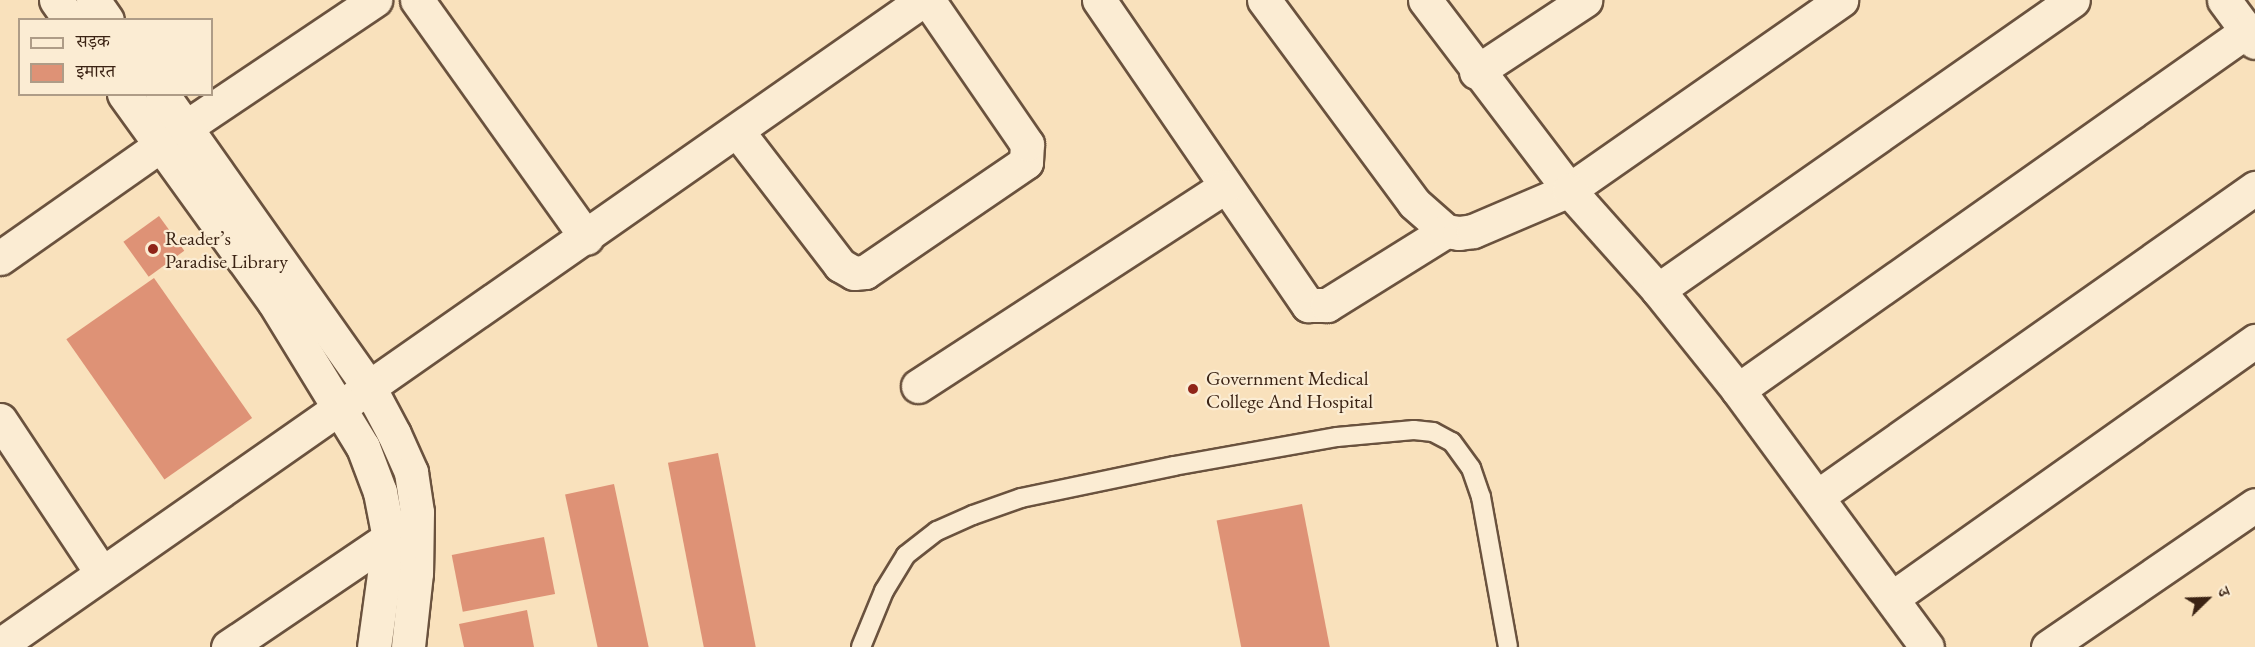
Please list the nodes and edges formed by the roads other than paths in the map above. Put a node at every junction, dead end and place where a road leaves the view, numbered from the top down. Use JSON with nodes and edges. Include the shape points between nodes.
{"nodes":[{"id":1,"x":56,"y":0,"type":"edge"},
{"id":2,"x":93,"y":0,"type":"edge"},
{"id":3,"x":375,"y":0,"type":"edge"},
{"id":4,"x":417,"y":0,"type":"edge"},
{"id":5,"x":923,"y":0,"type":"edge"},
{"id":6,"x":928,"y":0,"type":"edge"},
{"id":7,"x":1099,"y":0,"type":"edge"},
{"id":8,"x":1264,"y":0,"type":"edge"},
{"id":9,"x":1425,"y":0,"type":"edge"},
{"id":10,"x":1585,"y":0,"type":"edge"},
{"id":11,"x":1841,"y":0,"type":"edge"},
{"id":12,"x":2073,"y":0,"type":"edge"},
{"id":13,"x":2224,"y":0,"type":"edge"},
{"id":14,"x":69,"y":18,"type":"edge"},
{"id":15,"x":106,"y":18,"type":"edge"},
{"id":16,"x":2251,"y":36,"type":"edge"},
{"id":17,"x":1476,"y":72,"type":"junction"},
{"id":18,"x":126,"y":96,"type":"edge"},
{"id":19,"x":163,"y":96,"type":"edge"},
{"id":20,"x":738,"y":132,"type":"junction"},
{"id":21,"x":173,"y":136,"type":"junction"},
{"id":22,"x":1225,"y":187,"type":"junction"},
{"id":23,"x":2255,"y":188,"type":"edge"},
{"id":24,"x":1569,"y":190,"type":"junction"},
{"id":25,"x":1446,"y":231,"type":"junction"},
{"id":26,"x":587,"y":238,"type":"junction"},
{"id":27,"x":0,"y":258,"type":"edge"},
{"id":28,"x":1658,"y":290,"type":"junction"},
{"id":29,"x":2255,"y":341,"type":"edge"},
{"id":30,"x":918,"y":386,"type":"dead end"},
{"id":31,"x":369,"y":387,"type":"junction"},
{"id":32,"x":1738,"y":390,"type":"junction"},
{"id":33,"x":340,"y":409,"type":"junction"},
{"id":34,"x":0,"y":420,"type":"edge"},
{"id":35,"x":1818,"y":496,"type":"junction"},
{"id":36,"x":2255,"y":505,"type":"edge"},
{"id":37,"x":388,"y":538,"type":"junction"},
{"id":38,"x":101,"y":572,"type":"junction"},
{"id":39,"x":1892,"y":598,"type":"junction"},
{"id":40,"x":0,"y":645,"type":"edge"},
{"id":41,"x":228,"y":647,"type":"edge"},
{"id":42,"x":374,"y":647,"type":"edge"},
{"id":43,"x":408,"y":647,"type":"edge"},
{"id":44,"x":861,"y":647,"type":"edge"},
{"id":45,"x":1508,"y":647,"type":"edge"},
{"id":46,"x":1927,"y":647,"type":"edge"},
{"id":47,"x":2048,"y":647,"type":"edge"}],
"edges":[{"from":1,"to":14,"type":"street"},
{"from":2,"to":15,"type":"street"},
{"from":3,"to":21,"type":"street"},
{"from":4,"to":26,"type":"street"},
{"from":5,"to":20,"type":"street"},
{"from":6,"to":20,"type":"street","via":[[1027,144],[1026,162],[865,272],[854,273],[840,265]]},
{"from":7,"to":22,"type":"street"},
{"from":8,"to":25,"type":"street","via":[[1414,203]]},
{"from":9,"to":17,"type":"street"},
{"from":10,"to":17,"type":"street"},
{"from":11,"to":24,"type":"street"},
{"from":12,"to":28,"type":"street"},
{"from":13,"to":16,"type":"street"},
{"from":16,"to":32,"type":"street"},
{"from":17,"to":24,"type":"street"},
{"from":18,"to":21,"type":"street"},
{"from":19,"to":21,"type":"street"},
{"from":20,"to":26,"type":"street"},
{"from":21,"to":27,"type":"street"},
{"from":21,"to":31,"type":"street"},
{"from":21,"to":33,"type":"street"},
{"from":22,"to":25,"type":"street","via":[[1299,297],[1317,307],[1328,305]]},
{"from":22,"to":30,"type":"street"},
{"from":23,"to":35,"type":"street"},
{"from":24,"to":25,"type":"street","via":[[1473,231]]},
{"from":24,"to":28,"type":"street"},
{"from":26,"to":31,"type":"street"},
{"from":28,"to":32,"type":"street"},
{"from":29,"to":39,"type":"street"},
{"from":31,"to":33,"type":"street"},
{"from":31,"to":43,"type":"street","via":[[411,472],[417,512],[416,573]]},
{"from":32,"to":35,"type":"street"},
{"from":33,"to":37,"type":"street","via":[[367,456],[380,492]]},
{"from":33,"to":38,"type":"street"},
{"from":34,"to":38,"type":"street"},
{"from":35,"to":39,"type":"street"},
{"from":36,"to":47,"type":"street"},
{"from":37,"to":41,"type":"street"},
{"from":37,"to":42,"type":"street"},
{"from":38,"to":40,"type":"street"},
{"from":39,"to":46,"type":"street"},
{"from":44,"to":45,"type":"lane","via":[[884,591],[906,555],[937,531],[973,515],[1021,498],[1174,466],[1337,437],[1414,430],[1433,432],[1452,442],[1471,468],[1481,497]]}]}
